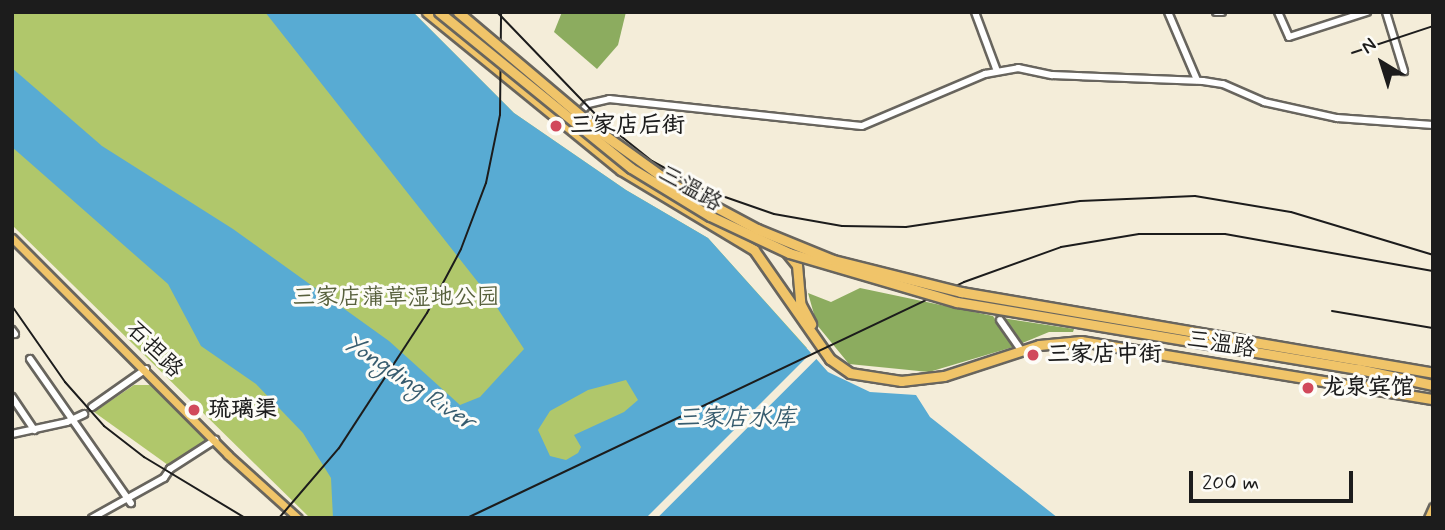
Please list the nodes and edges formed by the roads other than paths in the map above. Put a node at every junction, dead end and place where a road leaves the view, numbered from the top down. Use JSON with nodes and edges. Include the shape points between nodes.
{"nodes":[{"id":1,"x":427,"y":12,"type":"edge"},
{"id":2,"x":439,"y":12,"type":"edge"},
{"id":3,"x":458,"y":12,"type":"edge"},
{"id":4,"x":975,"y":12,"type":"edge"},
{"id":5,"x":1168,"y":12,"type":"edge"},
{"id":6,"x":1216,"y":12,"type":"edge"},
{"id":7,"x":1222,"y":12,"type":"edge"},
{"id":8,"x":1278,"y":12,"type":"edge"},
{"id":9,"x":1367,"y":12,"type":"edge"},
{"id":10,"x":1387,"y":12,"type":"edge"},
{"id":11,"x":997,"y":71,"type":"junction"},
{"id":12,"x":1404,"y":71,"type":"dead end"},
{"id":13,"x":1197,"y":80,"type":"junction"},
{"id":14,"x":578,"y":115,"type":"junction"},
{"id":15,"x":1433,"y":125,"type":"edge"},
{"id":16,"x":566,"y":130,"type":"junction"},
{"id":17,"x":636,"y":159,"type":"junction"},
{"id":18,"x":757,"y":229,"type":"junction"},
{"id":19,"x":12,"y":239,"type":"edge"},
{"id":20,"x":1000,"y":320,"type":"dead end"},
{"id":21,"x":1021,"y":350,"type":"junction"},
{"id":22,"x":30,"y":359,"type":"dead end"},
{"id":23,"x":146,"y":369,"type":"junction"},
{"id":24,"x":1433,"y":373,"type":"edge"},
{"id":25,"x":924,"y":379,"type":"junction"},
{"id":26,"x":1433,"y":385,"type":"edge"},
{"id":27,"x":1360,"y":387,"type":"junction"},
{"id":28,"x":12,"y":397,"type":"edge"},
{"id":29,"x":1433,"y":399,"type":"edge"},
{"id":30,"x":92,"y":407,"type":"dead end"},
{"id":31,"x":84,"y":414,"type":"dead end"},
{"id":32,"x":72,"y":421,"type":"junction"},
{"id":33,"x":34,"y":430,"type":"junction"},
{"id":34,"x":12,"y":434,"type":"edge"},
{"id":35,"x":215,"y":440,"type":"junction"},
{"id":36,"x":129,"y":501,"type":"junction"},
{"id":37,"x":1433,"y":506,"type":"edge"},
{"id":38,"x":92,"y":518,"type":"edge"},
{"id":39,"x":298,"y":518,"type":"edge"},
{"id":40,"x":1428,"y":518,"type":"edge"}],
"edges":[{"from":1,"to":16,"type":"highway","name":"三温路"},
{"from":2,"to":26,"type":"highway","bridge":true,"via":[[642,176],[710,216],[789,253],[957,302]]},
{"from":3,"to":14,"type":"highway","name":"三温路"},
{"from":3,"to":17,"type":"highway","bridge":true},
{"from":4,"to":11,"type":"street"},
{"from":5,"to":13,"type":"street"},
{"from":6,"to":7,"type":"street"},
{"from":8,"to":9,"type":"street","via":[[1289,37]]},
{"from":10,"to":12,"type":"street"},
{"from":11,"to":13,"type":"street"},
{"from":11,"to":14,"type":"street","via":[[862,126],[609,99],[588,104]]},
{"from":13,"to":15,"type":"street","via":[[1223,84],[1264,102],[1337,118]]},
{"from":14,"to":16,"type":"street"},
{"from":14,"to":17,"type":"highway","name":"三温路"},
{"from":16,"to":25,"type":"highway","name":"三温路","via":[[661,196],[754,250],[787,303],[840,368],[874,379]]},
{"from":17,"to":18,"type":"highway","name":"三温路"},
{"from":18,"to":24,"type":"highway","bridge":true,"via":[[834,260],[961,292]]},
{"from":18,"to":25,"type":"highway","name":"三温路","via":[[788,248],[797,265],[806,317],[842,365],[867,373]]},
{"from":19,"to":23,"type":"main road","name":"石担路"},
{"from":20,"to":21,"type":"street"},
{"from":21,"to":25,"type":"highway","name":"三温路","via":[[963,373]]},
{"from":21,"to":27,"type":"highway","name":"三温路","via":[[1081,341]]},
{"from":22,"to":32,"type":"street"},
{"from":23,"to":30,"type":"street"},
{"from":23,"to":35,"type":"main road","name":"石担路"},
{"from":26,"to":27,"type":"highway","via":[[1399,380]]},
{"from":27,"to":29,"type":"highway","name":"三温路"},
{"from":28,"to":33,"type":"street"},
{"from":31,"to":32,"type":"street"},
{"from":32,"to":33,"type":"street"},
{"from":32,"to":36,"type":"street"},
{"from":33,"to":34,"type":"street"},
{"from":35,"to":36,"type":"street"},
{"from":35,"to":39,"type":"main road","name":"石担路"},
{"from":36,"to":38,"type":"street"},
{"from":37,"to":40,"type":"main road"}]}
